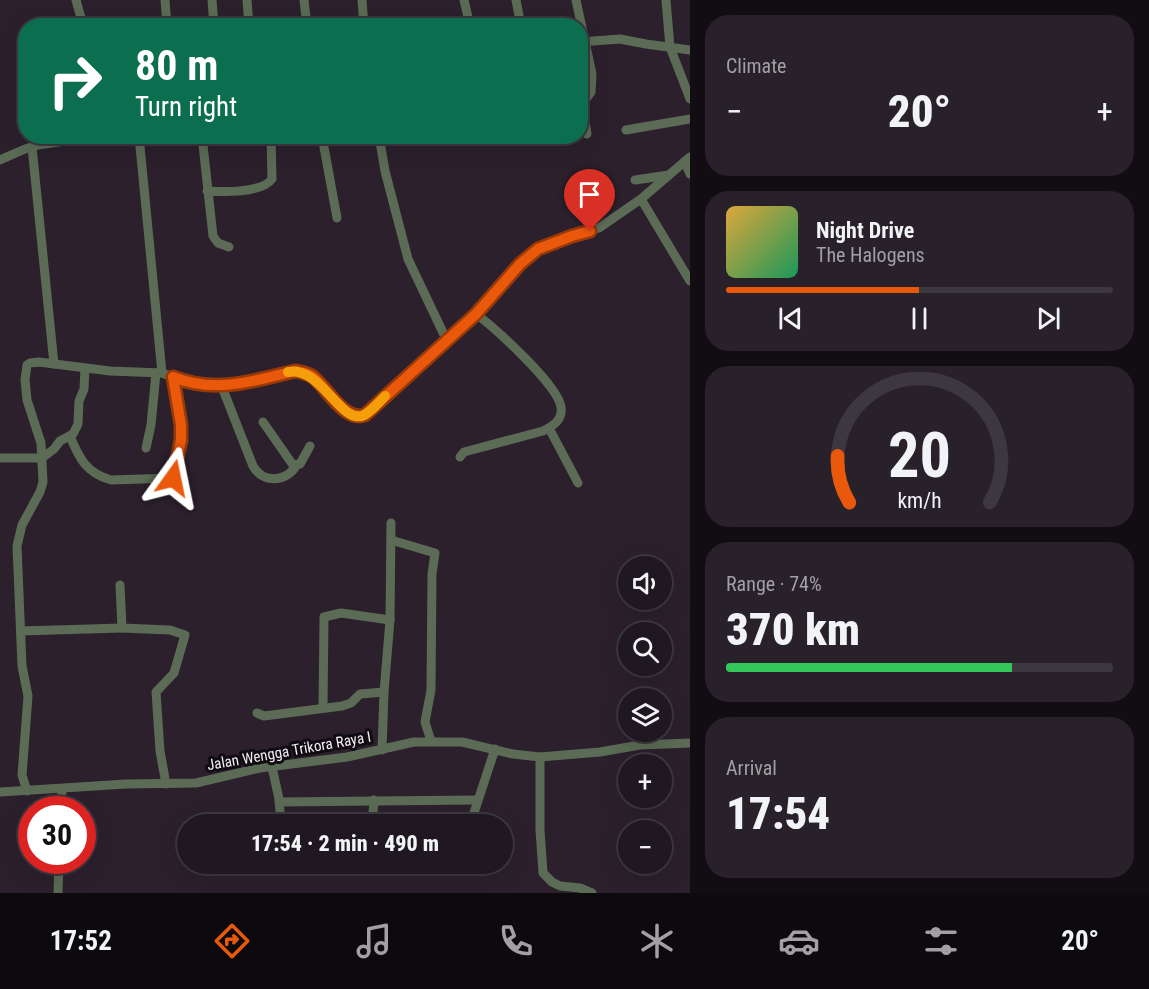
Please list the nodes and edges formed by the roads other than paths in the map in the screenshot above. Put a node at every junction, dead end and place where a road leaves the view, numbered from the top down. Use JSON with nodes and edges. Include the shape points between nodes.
{"nodes":[{"id":1,"x":76,"y":0,"type":"edge"},
{"id":2,"x":165,"y":0,"type":"edge"},
{"id":3,"x":212,"y":0,"type":"edge"},
{"id":4,"x":247,"y":0,"type":"edge"},
{"id":5,"x":304,"y":0,"type":"edge"},
{"id":6,"x":362,"y":0,"type":"edge"},
{"id":7,"x":464,"y":0,"type":"edge"},
{"id":8,"x":516,"y":0,"type":"edge"},
{"id":9,"x":576,"y":0,"type":"edge"},
{"id":10,"x":666,"y":0,"type":"edge"},
{"id":11,"x":81,"y":18,"type":"edge"},
{"id":12,"x":166,"y":18,"type":"edge"},
{"id":13,"x":213,"y":18,"type":"edge"},
{"id":14,"x":248,"y":18,"type":"edge"},
{"id":15,"x":306,"y":18,"type":"edge"},
{"id":16,"x":363,"y":18,"type":"edge"},
{"id":17,"x":468,"y":18,"type":"edge"},
{"id":18,"x":519,"y":18,"type":"edge"},
{"id":19,"x":579,"y":18,"type":"edge"},
{"id":20,"x":588,"y":41,"type":"edge"},
{"id":21,"x":670,"y":47,"type":"junction"},
{"id":22,"x":690,"y":50,"type":"edge"},
{"id":23,"x":588,"y":62,"type":"edge"},
{"id":24,"x":588,"y":96,"type":"edge"},
{"id":25,"x":690,"y":99,"type":"edge"},
{"id":26,"x":690,"y":119,"type":"edge"},
{"id":27,"x":626,"y":130,"type":"dead end"},
{"id":28,"x":38,"y":144,"type":"edge"},
{"id":29,"x":140,"y":144,"type":"edge"},
{"id":30,"x":203,"y":144,"type":"edge"},
{"id":31,"x":273,"y":144,"type":"edge"},
{"id":32,"x":323,"y":144,"type":"edge"},
{"id":33,"x":381,"y":144,"type":"edge"},
{"id":34,"x":32,"y":147,"type":"junction"},
{"id":35,"x":688,"y":159,"type":"edge"},
{"id":36,"x":0,"y":160,"type":"edge"},
{"id":37,"x":690,"y":174,"type":"edge"},
{"id":38,"x":669,"y":175,"type":"junction"},
{"id":39,"x":634,"y":180,"type":"dead end"},
{"id":40,"x":207,"y":191,"type":"junction"},
{"id":41,"x":641,"y":199,"type":"junction"},
{"id":42,"x":337,"y":218,"type":"dead end"},
{"id":43,"x":229,"y":247,"type":"dead end"},
{"id":44,"x":690,"y":281,"type":"edge"},
{"id":45,"x":476,"y":314,"type":"junction"},
{"id":46,"x":447,"y":340,"type":"junction"},
{"id":47,"x":54,"y":364,"type":"junction"},
{"id":48,"x":86,"y":368,"type":"junction"},
{"id":49,"x":159,"y":373,"type":"junction"},
{"id":50,"x":173,"y":377,"type":"junction"},
{"id":51,"x":222,"y":387,"type":"junction"},
{"id":52,"x":262,"y":422,"type":"dead end"},
{"id":53,"x":549,"y":428,"type":"junction"},
{"id":54,"x":70,"y":436,"type":"junction"},
{"id":55,"x":310,"y":446,"type":"dead end"},
{"id":56,"x":146,"y":448,"type":"dead end"},
{"id":57,"x":460,"y":457,"type":"dead end"},
{"id":58,"x":0,"y":458,"type":"edge"},
{"id":59,"x":42,"y":458,"type":"junction"},
{"id":60,"x":296,"y":466,"type":"junction"},
{"id":61,"x":578,"y":483,"type":"dead end"},
{"id":62,"x":391,"y":523,"type":"dead end"},
{"id":63,"x":391,"y":540,"type":"junction"},
{"id":64,"x":120,"y":585,"type":"dead end"},
{"id":65,"x":390,"y":620,"type":"junction"},
{"id":66,"x":122,"y":628,"type":"junction"},
{"id":67,"x":21,"y":631,"type":"junction"},
{"id":68,"x":384,"y":692,"type":"junction"},
{"id":69,"x":322,"y":708,"type":"junction"},
{"id":70,"x":256,"y":713,"type":"dead end"},
{"id":71,"x":431,"y":741,"type":"junction"},
{"id":72,"x":690,"y":743,"type":"edge"},
{"id":73,"x":495,"y":749,"type":"junction"},
{"id":74,"x":382,"y":750,"type":"junction"},
{"id":75,"x":540,"y":757,"type":"junction"},
{"id":76,"x":272,"y":767,"type":"junction"},
{"id":77,"x":166,"y":784,"type":"junction"},
{"id":78,"x":62,"y":789,"type":"junction"},
{"id":79,"x":27,"y":791,"type":"junction"},
{"id":80,"x":0,"y":792,"type":"edge"},
{"id":81,"x":62,"y":796,"type":"edge"},
{"id":82,"x":374,"y":800,"type":"junction"},
{"id":83,"x":477,"y":800,"type":"junction"},
{"id":84,"x":279,"y":802,"type":"junction"},
{"id":85,"x":280,"y":814,"type":"edge"},
{"id":86,"x":373,"y":814,"type":"edge"},
{"id":87,"x":473,"y":814,"type":"edge"},
{"id":88,"x":59,"y":874,"type":"edge"},
{"id":89,"x":58,"y":893,"type":"edge"},
{"id":90,"x":592,"y":893,"type":"edge"}],
"edges":[{"from":1,"to":11,"type":"street"},
{"from":2,"to":12,"type":"street"},
{"from":3,"to":13,"type":"street"},
{"from":4,"to":14,"type":"street"},
{"from":5,"to":15,"type":"street"},
{"from":6,"to":16,"type":"street"},
{"from":7,"to":17,"type":"street"},
{"from":8,"to":18,"type":"street"},
{"from":9,"to":19,"type":"street"},
{"from":10,"to":21,"type":"street"},
{"from":20,"to":21,"type":"street","via":[[620,39]]},
{"from":21,"to":22,"type":"street"},
{"from":21,"to":25,"type":"street"},
{"from":23,"to":24,"type":"street","via":[[593,82]]},
{"from":26,"to":27,"type":"street"},
{"from":28,"to":34,"type":"street"},
{"from":29,"to":49,"type":"street"},
{"from":30,"to":40,"type":"street"},
{"from":31,"to":40,"type":"street","via":[[272,179],[268,184],[230,192]]},
{"from":32,"to":42,"type":"street"},
{"from":33,"to":46,"type":"street","via":[[408,259]]},
{"from":34,"to":36,"type":"street"},
{"from":34,"to":47,"type":"street"},
{"from":35,"to":37,"type":"street"},
{"from":35,"to":38,"type":"street"},
{"from":38,"to":39,"type":"street"},
{"from":38,"to":41,"type":"street"},
{"from":40,"to":43,"type":"street","via":[[213,236]]},
{"from":41,"to":44,"type":"street"},
{"from":41,"to":45,"type":"street","via":[[599,228],[538,249]]},
{"from":45,"to":46,"type":"street"},
{"from":45,"to":53,"type":"street","via":[[537,371],[558,398],[560,417]]},
{"from":46,"to":51,"type":"street","via":[[360,417],[350,414],[305,372]]},
{"from":47,"to":48,"type":"street"},
{"from":47,"to":59,"type":"street","via":[[35,362],[25,369],[27,400]]},
{"from":48,"to":49,"type":"street"},
{"from":48,"to":54,"type":"street","via":[[78,423]]},
{"from":49,"to":50,"type":"street"},
{"from":49,"to":56,"type":"street"},
{"from":50,"to":51,"type":"street"},
{"from":50,"to":54,"type":"street","via":[[181,425],[173,478],[101,477],[83,464]]},
{"from":51,"to":60,"type":"street","via":[[258,474],[265,478],[284,477]]},
{"from":52,"to":60,"type":"street","via":[[288,461]]},
{"from":53,"to":57,"type":"street","via":[[464,452]]},
{"from":53,"to":61,"type":"street"},
{"from":54,"to":59,"type":"street"},
{"from":55,"to":60,"type":"street"},
{"from":58,"to":59,"type":"street"},
{"from":59,"to":67,"type":"street","via":[[41,488],[22,525],[17,546]]},
{"from":62,"to":63,"type":"street"},
{"from":63,"to":65,"type":"street"},
{"from":63,"to":71,"type":"street","via":[[435,553],[431,690],[425,722]]},
{"from":64,"to":66,"type":"street"},
{"from":65,"to":68,"type":"street"},
{"from":65,"to":69,"type":"street","via":[[342,613],[324,617]]},
{"from":66,"to":67,"type":"street"},
{"from":66,"to":77,"type":"street","via":[[170,630],[185,635],[174,673],[156,692]]},
{"from":67,"to":79,"type":"street","via":[[28,696],[22,781]]},
{"from":68,"to":69,"type":"street","via":[[360,694],[347,704]]},
{"from":68,"to":74,"type":"street"},
{"from":69,"to":70,"type":"street","via":[[264,716]]},
{"from":71,"to":73,"type":"street","name":"Jalan Wengga Trikora Raya I"},
{"from":71,"to":74,"type":"street","name":"Jalan Wengga Trikora Raya I"},
{"from":72,"to":75,"type":"street","name":"Jalan Wengga Trikora Raya I"},
{"from":73,"to":75,"type":"street","name":"Jalan Wengga Trikora Raya I"},
{"from":73,"to":83,"type":"street"},
{"from":74,"to":76,"type":"street","name":"Jalan Wengga Trikora Raya I"},
{"from":75,"to":90,"type":"street","via":[[543,873],[560,886]]},
{"from":76,"to":77,"type":"street","name":"Jalan Wengga Trikora Raya I","via":[[207,782]]},
{"from":76,"to":84,"type":"street"},
{"from":77,"to":78,"type":"street","name":"Jalan Wengga Trikora Raya I"},
{"from":78,"to":79,"type":"street","name":"Jalan Wengga Trikora Raya I"},
{"from":78,"to":81,"type":"street"},
{"from":79,"to":80,"type":"street","name":"Jalan Wengga Trikora Raya I"},
{"from":82,"to":83,"type":"street"},
{"from":82,"to":84,"type":"street"},
{"from":82,"to":86,"type":"street"},
{"from":83,"to":87,"type":"street"},
{"from":84,"to":85,"type":"street"},
{"from":88,"to":89,"type":"street"}]}
